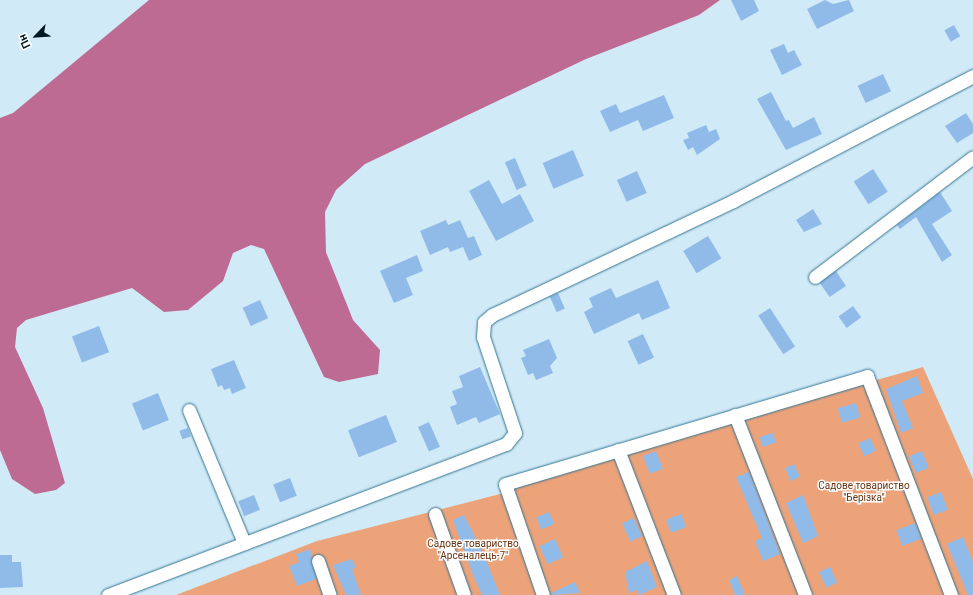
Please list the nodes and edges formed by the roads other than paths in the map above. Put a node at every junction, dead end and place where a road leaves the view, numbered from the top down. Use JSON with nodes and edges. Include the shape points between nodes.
{"nodes":[{"id":1,"x":973,"y":76,"type":"edge"},
{"id":2,"x":973,"y":157,"type":"edge"},
{"id":3,"x":815,"y":277,"type":"dead end"},
{"id":4,"x":189,"y":410,"type":"dead end"},
{"id":5,"x":735,"y":415,"type":"junction"},
{"id":6,"x":618,"y":450,"type":"junction"},
{"id":7,"x":435,"y":514,"type":"dead end"},
{"id":8,"x":244,"y":543,"type":"junction"},
{"id":9,"x":318,"y":561,"type":"dead end"},
{"id":10,"x":108,"y":595,"type":"edge"},
{"id":11,"x":330,"y":595,"type":"edge"},
{"id":12,"x":464,"y":595,"type":"edge"},
{"id":13,"x":543,"y":595,"type":"edge"},
{"id":14,"x":674,"y":595,"type":"edge"},
{"id":15,"x":805,"y":595,"type":"edge"},
{"id":16,"x":951,"y":595,"type":"edge"}],
"edges":[{"from":1,"to":8,"type":"street","via":[[733,201],[492,315],[484,322],[482,337],[515,433],[506,444]]},
{"from":2,"to":3,"type":"street"},
{"from":4,"to":8,"type":"street"},
{"from":5,"to":6,"type":"street"},
{"from":5,"to":15,"type":"street"},
{"from":5,"to":16,"type":"street","via":[[867,376]]},
{"from":6,"to":13,"type":"street","via":[[505,484]]},
{"from":6,"to":14,"type":"street"},
{"from":7,"to":12,"type":"street"},
{"from":8,"to":10,"type":"street"},
{"from":9,"to":11,"type":"street"}]}
